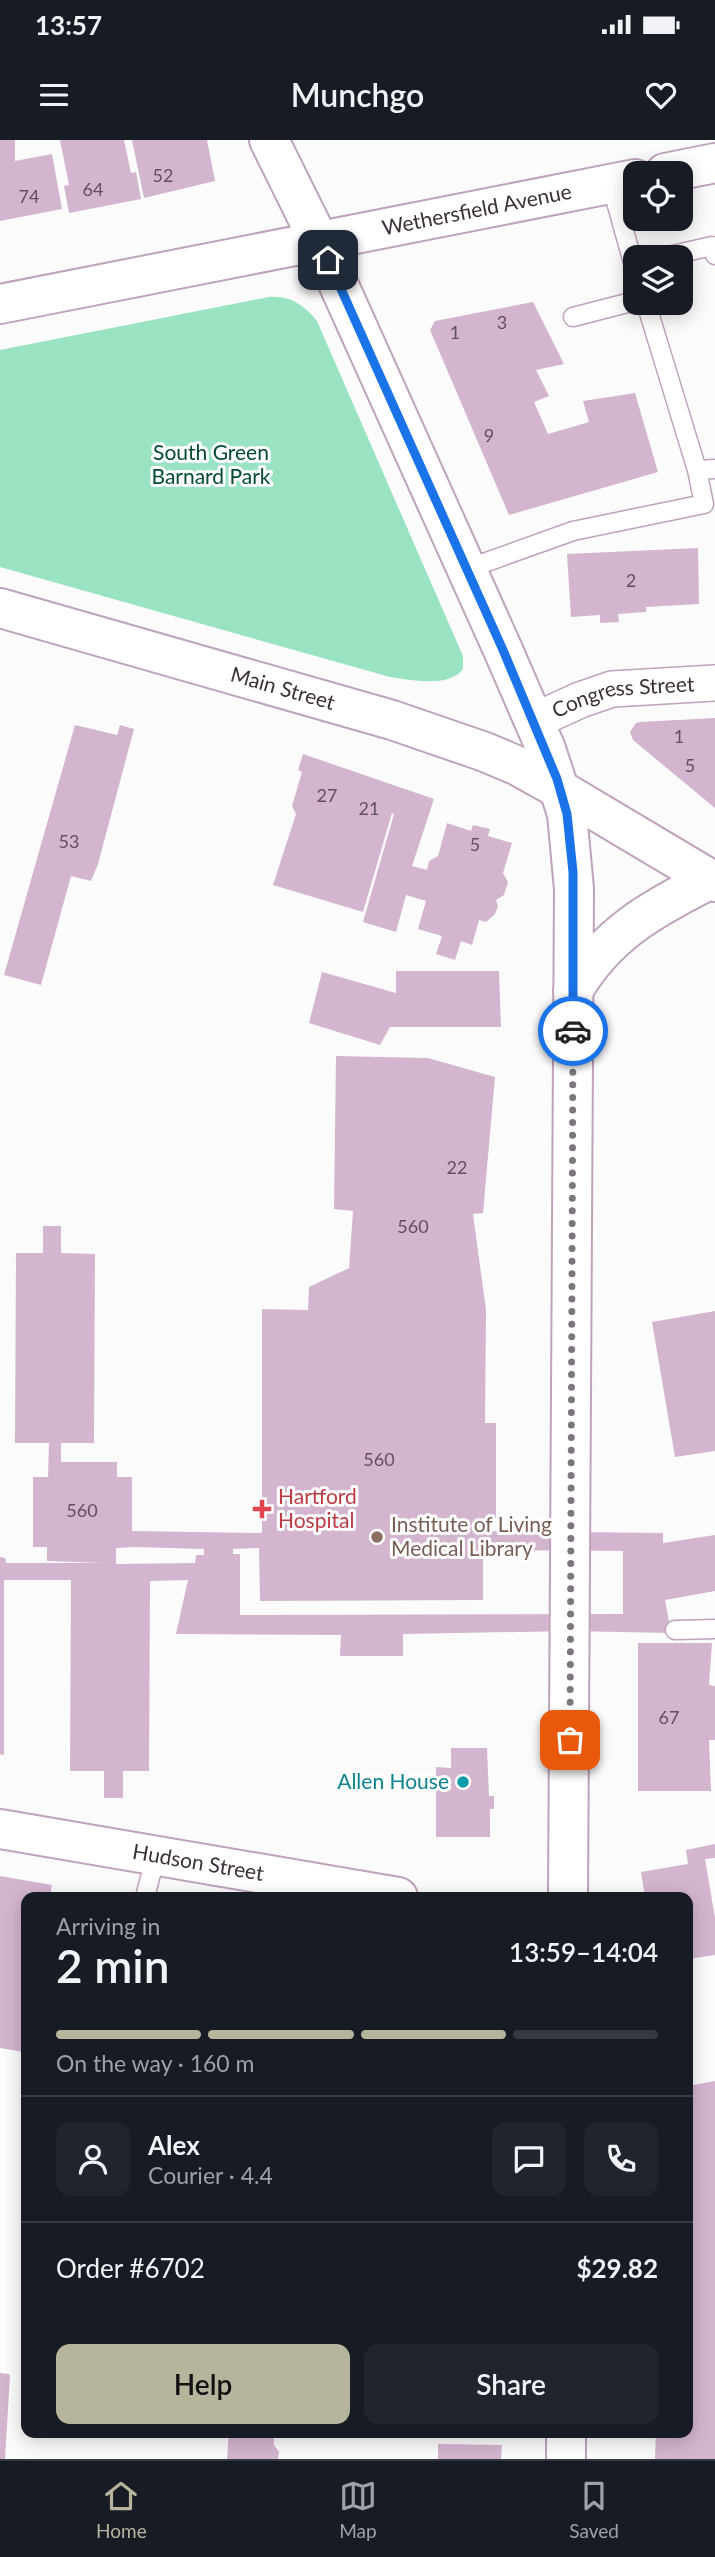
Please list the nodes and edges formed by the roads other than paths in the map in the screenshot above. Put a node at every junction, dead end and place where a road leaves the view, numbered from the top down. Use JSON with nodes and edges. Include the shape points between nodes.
{"nodes":[{"id":1,"x":270,"y":140,"type":"edge"},
{"id":2,"x":715,"y":163,"type":"edge"},
{"id":3,"x":693,"y":167,"type":"edge"},
{"id":4,"x":623,"y":182,"type":"edge"},
{"id":5,"x":319,"y":242,"type":"junction"},
{"id":6,"x":693,"y":250,"type":"edge"},
{"id":7,"x":715,"y":256,"type":"edge"},
{"id":8,"x":0,"y":304,"type":"edge"},
{"id":9,"x":623,"y":304,"type":"edge"},
{"id":10,"x":650,"y":315,"type":"edge"},
{"id":11,"x":573,"y":317,"type":"dead end"},
{"id":12,"x":706,"y":470,"type":"edge"},
{"id":13,"x":467,"y":569,"type":"junction"},
{"id":14,"x":0,"y":608,"type":"edge"},
{"id":15,"x":715,"y":683,"type":"edge"},
{"id":16,"x":534,"y":721,"type":"junction"},
{"id":17,"x":559,"y":789,"type":"junction"},
{"id":18,"x":712,"y":881,"type":"edge"},
{"id":19,"x":573,"y":991,"type":"junction"},
{"id":20,"x":715,"y":1629,"type":"edge"},
{"id":21,"x":675,"y":1630,"type":"dead end"},
{"id":22,"x":0,"y":1829,"type":"edge"},
{"id":23,"x":156,"y":1855,"type":"junction"},
{"id":24,"x":146,"y":1892,"type":"edge"},
{"id":25,"x":369,"y":1892,"type":"edge"},
{"id":26,"x":568,"y":1892,"type":"edge"},
{"id":27,"x":566,"y":2438,"type":"edge"},
{"id":28,"x":566,"y":2459,"type":"edge"}],
"edges":[{"from":1,"to":5,"type":"main road"},
{"from":2,"to":3,"type":"main road"},
{"from":4,"to":5,"type":"main road","name":"Wethersfield Avenue"},
{"from":5,"to":8,"type":"main road"},
{"from":5,"to":13,"type":"main road"},
{"from":6,"to":7,"type":"lane","via":[[712,246]]},
{"from":9,"to":11,"type":"lane"},
{"from":10,"to":12,"type":"lane"},
{"from":12,"to":13,"type":"lane","via":[[704,503],[573,531]]},
{"from":13,"to":16,"type":"main road"},
{"from":14,"to":17,"type":"main road","name":"Main Street","via":[[392,720],[485,751]]},
{"from":15,"to":16,"type":"street","name":"Congress Street","via":[[612,690]]},
{"from":16,"to":17,"type":"main road"},
{"from":17,"to":18,"type":"main road","name":"Main Street"},
{"from":17,"to":19,"type":"main road","via":[[567,814],[573,872]]},
{"from":18,"to":19,"type":"main road","via":[[656,907],[631,925],[588,966]]},
{"from":19,"to":26,"type":"main road"},
{"from":20,"to":21,"type":"lane"},
{"from":22,"to":23,"type":"main road","name":"Hudson Street"},
{"from":23,"to":24,"type":"lane"},
{"from":23,"to":25,"type":"main road","name":"Hudson Street"},
{"from":27,"to":28,"type":"main road"}]}
